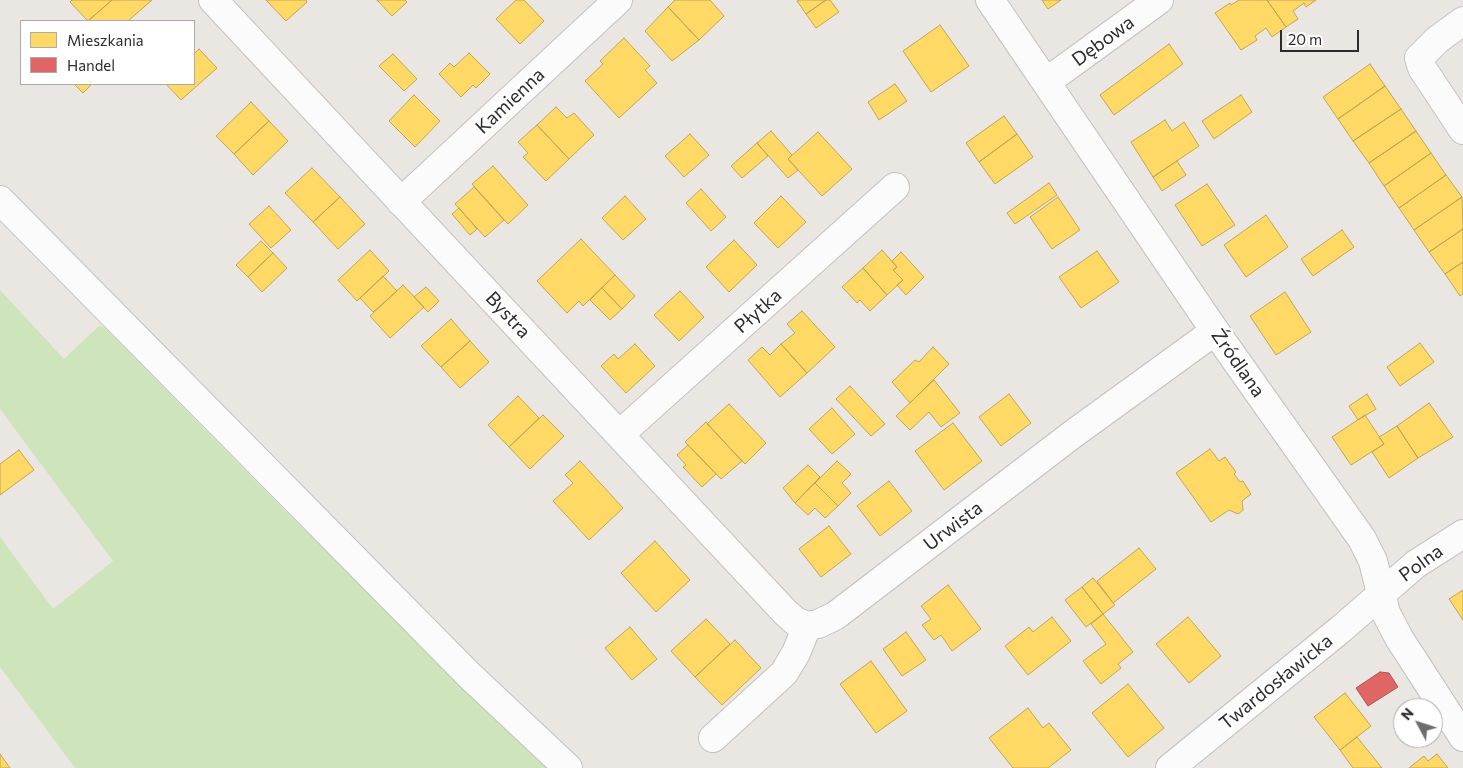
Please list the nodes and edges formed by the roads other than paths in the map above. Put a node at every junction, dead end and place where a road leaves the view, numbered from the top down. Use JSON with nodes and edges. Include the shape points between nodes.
{"nodes":[{"id":1,"x":213,"y":0,"type":"edge"},
{"id":2,"x":618,"y":0,"type":"edge"},
{"id":3,"x":990,"y":0,"type":"edge"},
{"id":4,"x":1159,"y":0,"type":"edge"},
{"id":5,"x":1463,"y":21,"type":"edge"},
{"id":6,"x":1046,"y":82,"type":"junction"},
{"id":7,"x":1463,"y":130,"type":"edge"},
{"id":8,"x":895,"y":187,"type":"dead end"},
{"id":9,"x":0,"y":200,"type":"edge"},
{"id":10,"x":401,"y":202,"type":"junction"},
{"id":11,"x":1215,"y":330,"type":"junction"},
{"id":12,"x":620,"y":434,"type":"junction"},
{"id":13,"x":1463,"y":534,"type":"edge"},
{"id":14,"x":1380,"y":594,"type":"junction"},
{"id":15,"x":807,"y":626,"type":"junction"},
{"id":16,"x":1463,"y":737,"type":"edge"},
{"id":17,"x":713,"y":738,"type":"dead end"},
{"id":18,"x":568,"y":768,"type":"edge"},
{"id":19,"x":1170,"y":768,"type":"edge"}],
"edges":[{"from":1,"to":10,"type":"street","name":"Bystra"},
{"from":2,"to":10,"type":"street","name":"Kamienna"},
{"from":3,"to":6,"type":"street","name":"Źródlana"},
{"from":4,"to":6,"type":"street","name":"Dębowa"},
{"from":5,"to":7,"type":"street","via":[[1436,40],[1419,58],[1422,68]]},
{"from":6,"to":11,"type":"street","name":"Źródlana"},
{"from":8,"to":12,"type":"street","name":"Płytka"},
{"from":9,"to":18,"type":"street","via":[[470,676]]},
{"from":10,"to":12,"type":"street","name":"Bystra"},
{"from":11,"to":14,"type":"street","name":"Źródlana","via":[[1362,539],[1373,561]]},
{"from":11,"to":15,"type":"street","name":"Urwista","via":[[835,616]]},
{"from":12,"to":15,"type":"street","name":"Bystra","via":[[785,612]]},
{"from":13,"to":14,"type":"street","name":"Polna","via":[[1416,564]]},
{"from":14,"to":16,"type":"street","name":"Źródlana","via":[[1399,638]]},
{"from":14,"to":19,"type":"street","name":"Twardosławicka"},
{"from":15,"to":17,"type":"street","via":[[784,673]]}]}
